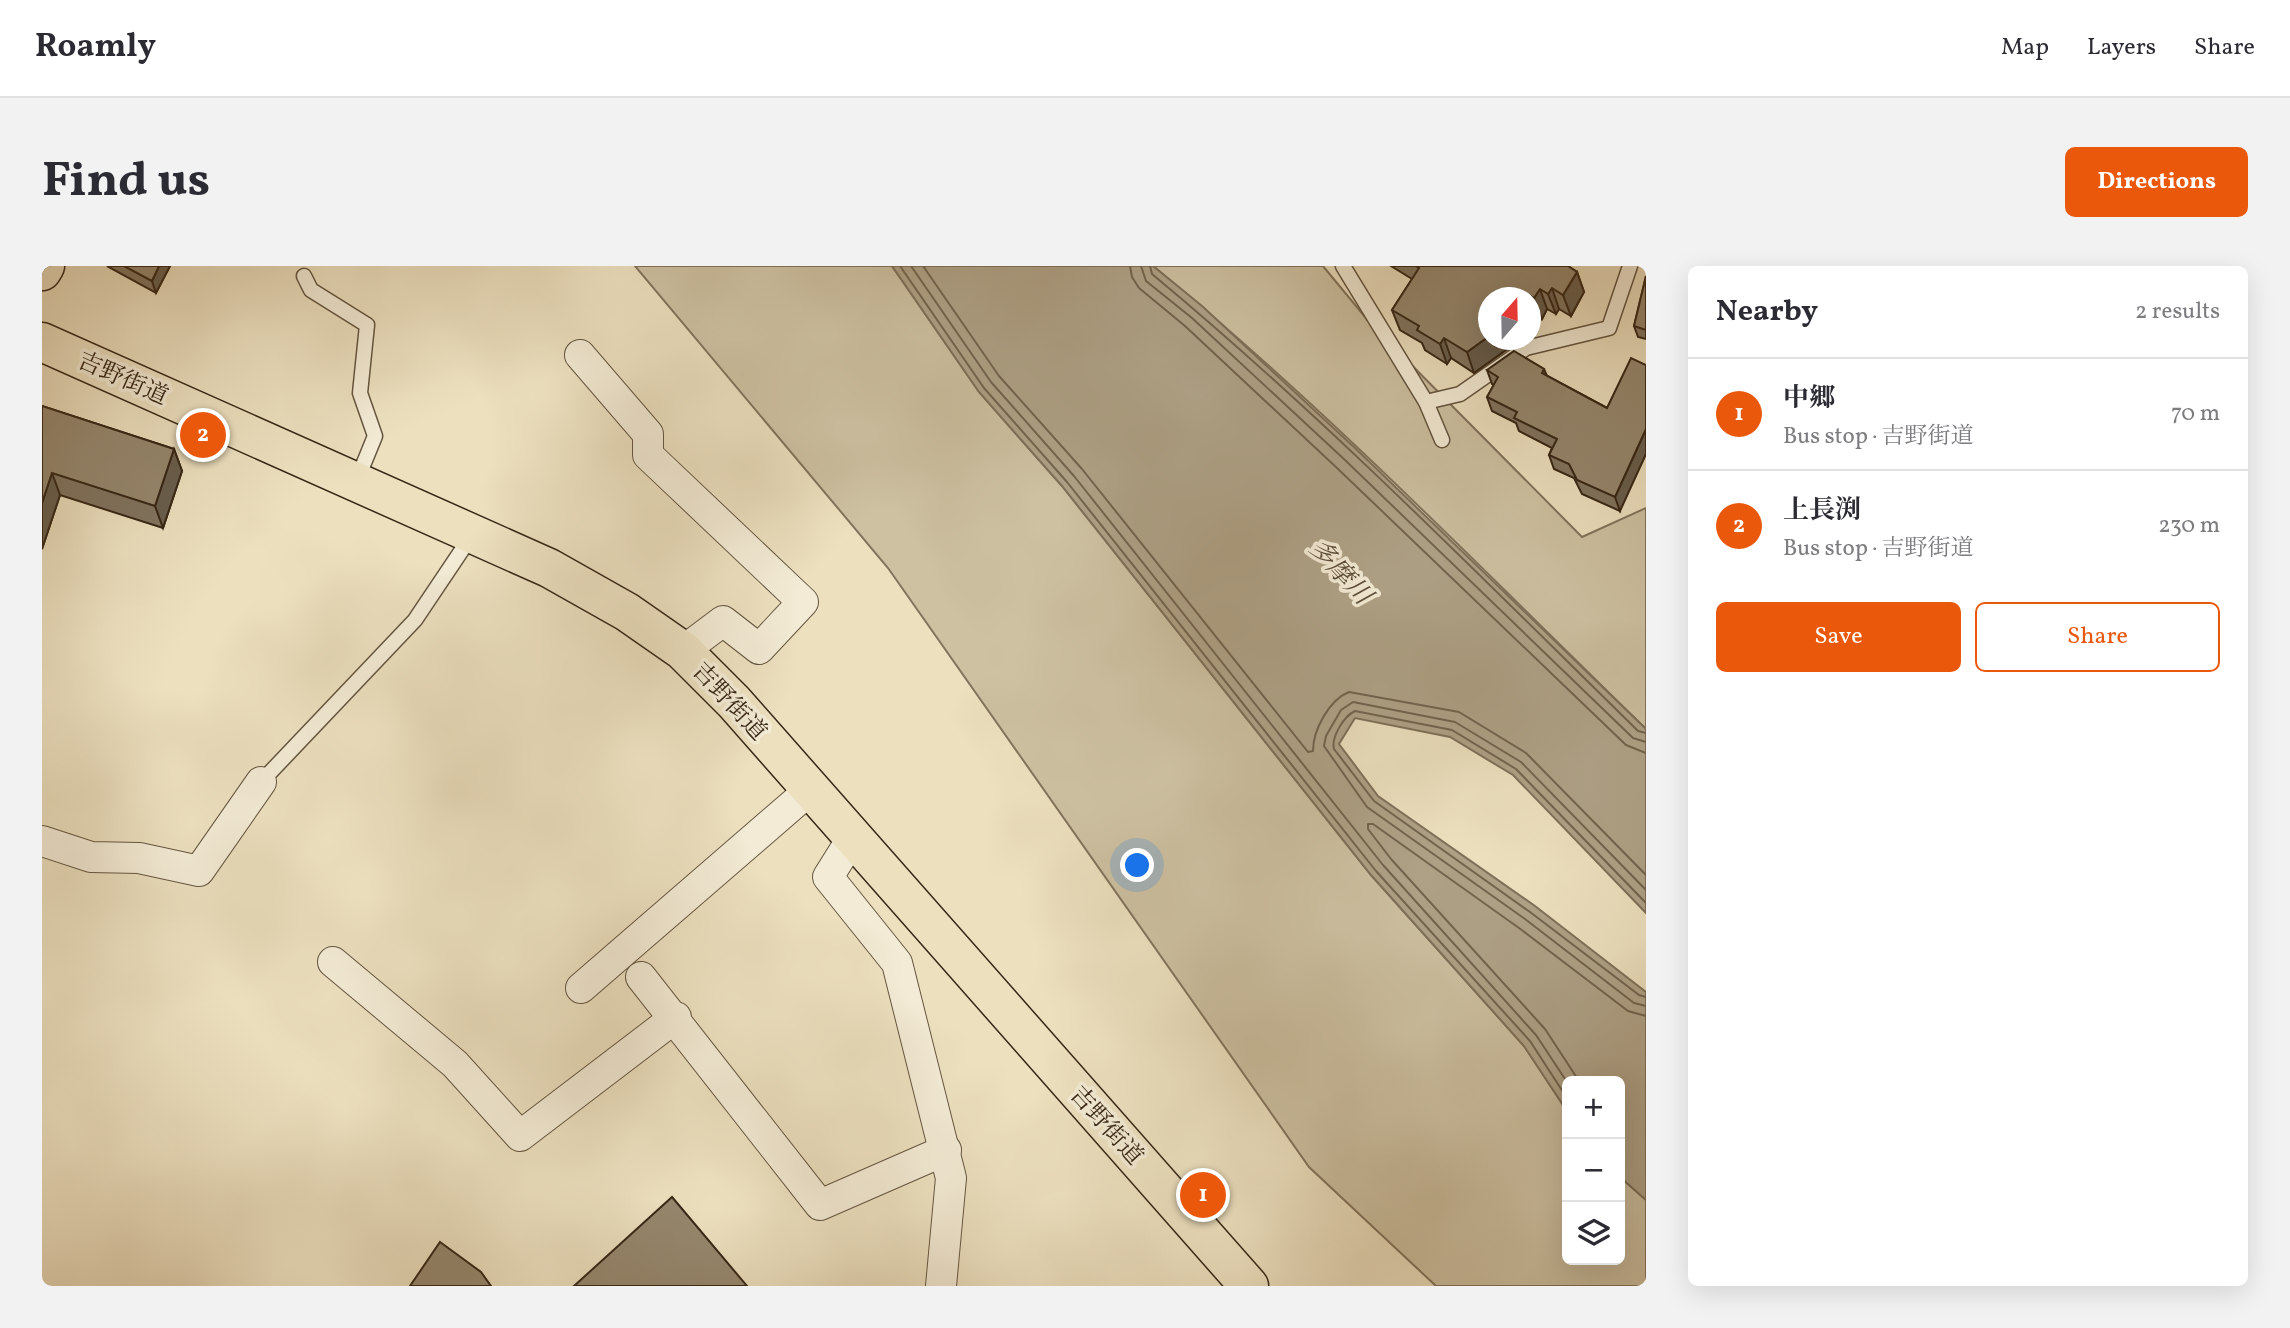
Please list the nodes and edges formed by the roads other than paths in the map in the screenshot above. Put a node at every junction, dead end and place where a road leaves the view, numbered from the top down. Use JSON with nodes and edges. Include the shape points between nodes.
{"nodes":[{"id":1,"x":45,"y":266,"type":"edge"},
{"id":2,"x":1343,"y":266,"type":"edge"},
{"id":3,"x":1630,"y":266,"type":"edge"},
{"id":4,"x":42,"y":271,"type":"edge"},
{"id":5,"x":304,"y":276,"type":"dead end"},
{"id":6,"x":42,"y":342,"type":"edge"},
{"id":7,"x":580,"y":355,"type":"dead end"},
{"id":8,"x":1426,"y":402,"type":"junction"},
{"id":9,"x":1442,"y":440,"type":"dead end"},
{"id":10,"x":356,"y":481,"type":"junction"},
{"id":11,"x":473,"y":534,"type":"junction"},
{"id":12,"x":683,"y":652,"type":"junction"},
{"id":13,"x":261,"y":782,"type":"joint"},
{"id":14,"x":811,"y":789,"type":"junction"},
{"id":15,"x":853,"y":837,"type":"junction"},
{"id":16,"x":42,"y":841,"type":"edge"},
{"id":17,"x":334,"y":962,"type":"dead end"},
{"id":18,"x":641,"y":977,"type":"dead end"},
{"id":19,"x":581,"y":988,"type":"dead end"},
{"id":20,"x":676,"y":1017,"type":"junction"},
{"id":21,"x":946,"y":1150,"type":"junction"},
{"id":22,"x":940,"y":1286,"type":"edge"},
{"id":23,"x":1249,"y":1286,"type":"edge"}],
"edges":[{"from":1,"to":4,"type":"main road"},
{"from":2,"to":8,"type":"lane"},
{"from":3,"to":8,"type":"lane","via":[[1609,328],[1526,348],[1460,394]]},
{"from":5,"to":10,"type":"lane","via":[[312,290],[367,325],[360,393],[375,436]]},
{"from":6,"to":10,"type":"main road","name":"吉野街道"},
{"from":7,"to":12,"type":"street","via":[[648,434],[648,455],[803,602],[760,649],[723,621]]},
{"from":8,"to":9,"type":"lane"},
{"from":10,"to":11,"type":"main road","name":"吉野街道"},
{"from":11,"to":12,"type":"main road","name":"吉野街道","via":[[549,568],[627,612]]},
{"from":11,"to":13,"type":"lane","via":[[415,620]]},
{"from":12,"to":14,"type":"main road","name":"吉野街道"},
{"from":13,"to":16,"type":"street","via":[[199,871],[139,858],[91,857]]},
{"from":14,"to":15,"type":"main road","name":"吉野街道"},
{"from":14,"to":19,"type":"street"},
{"from":15,"to":21,"type":"street","via":[[828,877],[897,963]]},
{"from":15,"to":23,"type":"main road","name":"吉野街道"},
{"from":17,"to":20,"type":"street","via":[[455,1064],[520,1136]]},
{"from":18,"to":20,"type":"street"},
{"from":20,"to":21,"type":"street","via":[[820,1205]]},
{"from":21,"to":22,"type":"street","via":[[951,1178]]}]}
